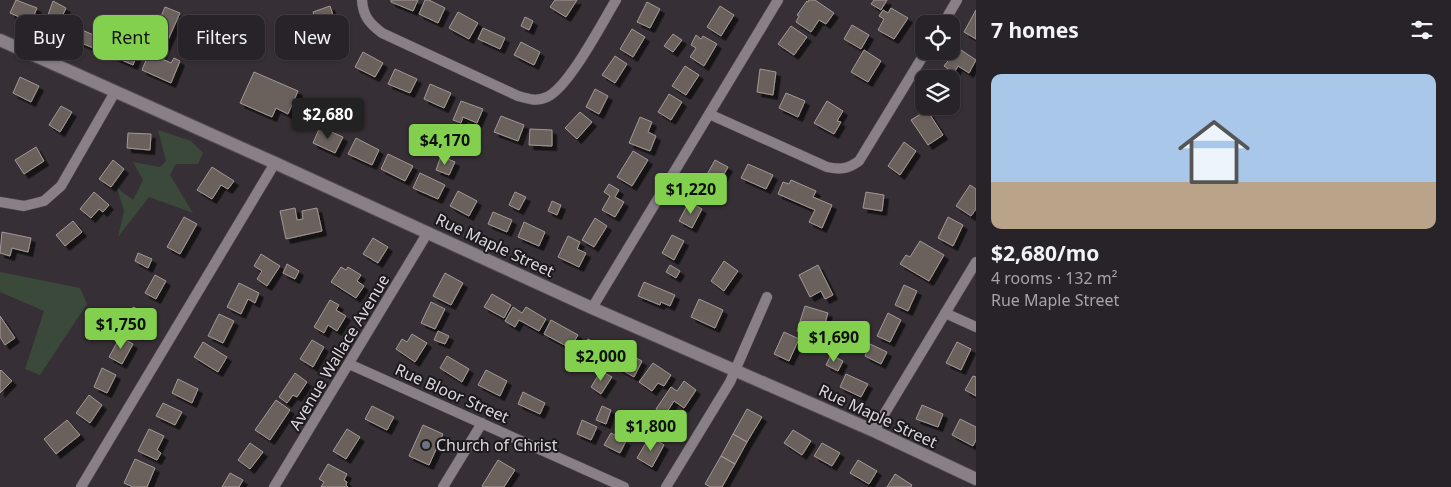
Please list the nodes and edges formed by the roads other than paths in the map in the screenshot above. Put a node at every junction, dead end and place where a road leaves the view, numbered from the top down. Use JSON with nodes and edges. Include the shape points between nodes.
{"nodes":[{"id":1,"x":362,"y":0,"type":"edge"},
{"id":2,"x":616,"y":0,"type":"edge"},
{"id":3,"x":778,"y":0,"type":"edge"},
{"id":4,"x":957,"y":0,"type":"edge"},
{"id":5,"x":948,"y":15,"type":"edge"},
{"id":6,"x":0,"y":40,"type":"edge"},
{"id":7,"x":921,"y":60,"type":"edge"},
{"id":8,"x":115,"y":92,"type":"junction"},
{"id":9,"x":709,"y":114,"type":"junction"},
{"id":10,"x":275,"y":163,"type":"junction"},
{"id":11,"x":0,"y":202,"type":"edge"},
{"id":12,"x":428,"y":232,"type":"junction"},
{"id":13,"x":976,"y":262,"type":"edge"},
{"id":14,"x":767,"y":297,"type":"dead end"},
{"id":15,"x":592,"y":308,"type":"junction"},
{"id":16,"x":945,"y":313,"type":"junction"},
{"id":17,"x":976,"y":327,"type":"edge"},
{"id":18,"x":349,"y":364,"type":"junction"},
{"id":19,"x":735,"y":369,"type":"junction"},
{"id":20,"x":482,"y":423,"type":"junction"},
{"id":21,"x":874,"y":431,"type":"junction"},
{"id":22,"x":976,"y":479,"type":"edge"},
{"id":23,"x":81,"y":487,"type":"edge"},
{"id":24,"x":274,"y":487,"type":"edge"},
{"id":25,"x":443,"y":487,"type":"edge"},
{"id":26,"x":624,"y":487,"type":"edge"},
{"id":27,"x":666,"y":487,"type":"edge"}],
"edges":[{"from":1,"to":2,"type":"street","via":[[364,16],[382,33],[532,100],[546,98],[559,90]]},
{"from":3,"to":9,"type":"street"},
{"from":4,"to":5,"type":"street"},
{"from":6,"to":8,"type":"street","name":"Rue Maple Street"},
{"from":7,"to":9,"type":"street","via":[[859,161],[851,167],[839,170],[827,167]]},
{"from":8,"to":10,"type":"street","name":"Rue Maple Street"},
{"from":8,"to":11,"type":"street","via":[[61,186],[44,201],[24,206]]},
{"from":9,"to":15,"type":"street"},
{"from":10,"to":12,"type":"street","name":"Rue Maple Street"},
{"from":10,"to":23,"type":"street"},
{"from":12,"to":15,"type":"street","name":"Rue Maple Street"},
{"from":12,"to":18,"type":"street","name":"Avenue Wallace Avenue"},
{"from":13,"to":16,"type":"street"},
{"from":14,"to":19,"type":"street"},
{"from":15,"to":19,"type":"street","name":"Rue Maple Street"},
{"from":16,"to":17,"type":"street"},
{"from":16,"to":21,"type":"street"},
{"from":18,"to":20,"type":"street","name":"Rue Bloor Street"},
{"from":18,"to":24,"type":"street","name":"Avenue Wallace Avenue"},
{"from":19,"to":21,"type":"street","name":"Rue Maple Street"},
{"from":19,"to":27,"type":"street"},
{"from":20,"to":25,"type":"street"},
{"from":20,"to":26,"type":"street","name":"Rue Bloor Street"},
{"from":21,"to":22,"type":"street","name":"Rue Maple Street"}]}
